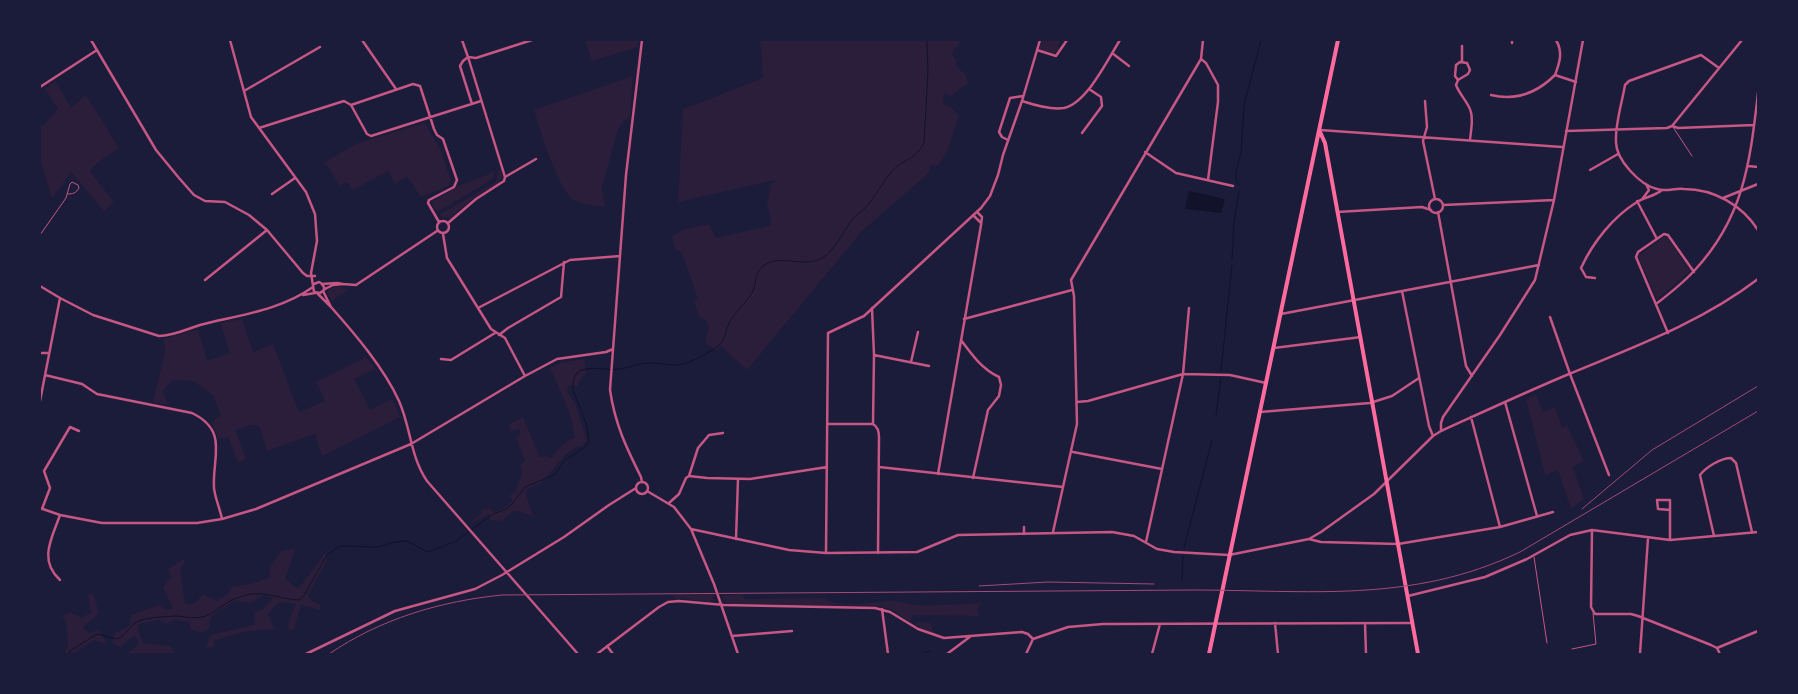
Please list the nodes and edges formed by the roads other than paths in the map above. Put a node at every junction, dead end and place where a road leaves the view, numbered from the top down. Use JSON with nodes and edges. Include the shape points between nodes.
{"nodes":[{"id":1,"x":91,"y":40,"type":"edge"},
{"id":2,"x":230,"y":40,"type":"edge"},
{"id":3,"x":362,"y":40,"type":"edge"},
{"id":4,"x":462,"y":40,"type":"edge"},
{"id":5,"x":532,"y":40,"type":"edge"},
{"id":6,"x":642,"y":40,"type":"edge"},
{"id":7,"x":1040,"y":40,"type":"edge"},
{"id":8,"x":1067,"y":40,"type":"edge"},
{"id":9,"x":1120,"y":40,"type":"edge"},
{"id":10,"x":1203,"y":40,"type":"edge"},
{"id":11,"x":1338,"y":40,"type":"edge"},
{"id":12,"x":1556,"y":40,"type":"edge"},
{"id":13,"x":1583,"y":40,"type":"edge"},
{"id":14,"x":1742,"y":40,"type":"edge"},
{"id":15,"x":320,"y":46,"type":"dead end"},
{"id":16,"x":1462,"y":46,"type":"dead end"},
{"id":17,"x":97,"y":50,"type":"junction"},
{"id":18,"x":1037,"y":50,"type":"junction"},
{"id":19,"x":1112,"y":53,"type":"junction"},
{"id":20,"x":468,"y":57,"type":"junction"},
{"id":21,"x":1201,"y":58,"type":"junction"},
{"id":22,"x":1462,"y":62,"type":"junction"},
{"id":23,"x":1129,"y":66,"type":"dead end"},
{"id":24,"x":1719,"y":68,"type":"junction"},
{"id":25,"x":1555,"y":75,"type":"junction"},
{"id":26,"x":1458,"y":80,"type":"junction"},
{"id":27,"x":1576,"y":82,"type":"junction"},
{"id":28,"x":40,"y":87,"type":"edge"},
{"id":29,"x":396,"y":89,"type":"junction"},
{"id":30,"x":1089,"y":89,"type":"junction"},
{"id":31,"x":244,"y":91,"type":"junction"},
{"id":32,"x":1758,"y":93,"type":"edge"},
{"id":33,"x":1491,"y":95,"type":"dead end"},
{"id":34,"x":1023,"y":96,"type":"junction"},
{"id":35,"x":481,"y":101,"type":"junction"},
{"id":36,"x":1022,"y":101,"type":"junction"},
{"id":37,"x":1426,"y":101,"type":"dead end"},
{"id":38,"x":472,"y":104,"type":"junction"},
{"id":39,"x":351,"y":105,"type":"junction"},
{"id":40,"x":431,"y":117,"type":"junction"},
{"id":41,"x":1754,"y":125,"type":"junction"},
{"id":42,"x":1672,"y":126,"type":"junction"},
{"id":43,"x":259,"y":128,"type":"junction"},
{"id":44,"x":1617,"y":129,"type":"junction"},
{"id":45,"x":1320,"y":130,"type":"junction"},
{"id":46,"x":1566,"y":131,"type":"junction"},
{"id":47,"x":1082,"y":133,"type":"dead end"},
{"id":48,"x":1425,"y":136,"type":"junction"},
{"id":49,"x":1008,"y":140,"type":"junction"},
{"id":50,"x":1470,"y":140,"type":"junction"},
{"id":51,"x":1562,"y":147,"type":"junction"},
{"id":52,"x":1145,"y":152,"type":"junction"},
{"id":53,"x":1618,"y":154,"type":"junction"},
{"id":54,"x":1692,"y":156,"type":"dead end"},
{"id":55,"x":536,"y":159,"type":"dead end"},
{"id":56,"x":1748,"y":166,"type":"junction"},
{"id":57,"x":1758,"y":167,"type":"edge"},
{"id":58,"x":1590,"y":170,"type":"dead end"},
{"id":59,"x":505,"y":177,"type":"junction"},
{"id":60,"x":295,"y":178,"type":"junction"},
{"id":61,"x":1208,"y":180,"type":"junction"},
{"id":62,"x":1645,"y":183,"type":"junction"},
{"id":63,"x":1758,"y":184,"type":"edge"},
{"id":64,"x":1233,"y":186,"type":"dead end"},
{"id":65,"x":1655,"y":189,"type":"junction"},
{"id":66,"x":1662,"y":190,"type":"junction"},
{"id":67,"x":1742,"y":190,"type":"junction"},
{"id":68,"x":68,"y":194,"type":"junction"},
{"id":69,"x":272,"y":194,"type":"dead end"},
{"id":70,"x":1655,"y":194,"type":"junction"},
{"id":71,"x":1723,"y":198,"type":"junction"},
{"id":72,"x":1435,"y":199,"type":"junction"},
{"id":73,"x":1642,"y":199,"type":"junction"},
{"id":74,"x":1554,"y":200,"type":"junction"},
{"id":75,"x":1637,"y":202,"type":"junction"},
{"id":76,"x":1443,"y":205,"type":"junction"},
{"id":77,"x":1736,"y":206,"type":"junction"},
{"id":78,"x":1431,"y":210,"type":"junction"},
{"id":79,"x":978,"y":212,"type":"junction"},
{"id":80,"x":1337,"y":212,"type":"junction"},
{"id":81,"x":1438,"y":212,"type":"junction"},
{"id":82,"x":974,"y":215,"type":"junction"},
{"id":83,"x":439,"y":222,"type":"junction"},
{"id":84,"x":448,"y":223,"type":"junction"},
{"id":85,"x":981,"y":225,"type":"junction"},
{"id":86,"x":267,"y":230,"type":"junction"},
{"id":87,"x":1758,"y":230,"type":"edge"},
{"id":88,"x":437,"y":231,"type":"junction"},
{"id":89,"x":443,"y":234,"type":"junction"},
{"id":90,"x":40,"y":235,"type":"edge"},
{"id":91,"x":1657,"y":239,"type":"junction"},
{"id":92,"x":620,"y":256,"type":"junction"},
{"id":93,"x":564,"y":262,"type":"junction"},
{"id":94,"x":1539,"y":265,"type":"junction"},
{"id":95,"x":312,"y":268,"type":"junction"},
{"id":96,"x":1694,"y":272,"type":"junction"},
{"id":97,"x":311,"y":276,"type":"junction"},
{"id":98,"x":315,"y":276,"type":"junction"},
{"id":99,"x":1595,"y":278,"type":"dead end"},
{"id":100,"x":1758,"y":278,"type":"edge"},
{"id":101,"x":204,"y":280,"type":"dead end"},
{"id":102,"x":1450,"y":282,"type":"junction"},
{"id":103,"x":321,"y":283,"type":"junction"},
{"id":104,"x":342,"y":284,"type":"junction"},
{"id":105,"x":40,"y":286,"type":"edge"},
{"id":106,"x":313,"y":286,"type":"junction"},
{"id":107,"x":1072,"y":290,"type":"junction"},
{"id":108,"x":323,"y":291,"type":"junction"},
{"id":109,"x":1402,"y":292,"type":"junction"},
{"id":110,"x":316,"y":293,"type":"junction"},
{"id":111,"x":60,"y":298,"type":"junction"},
{"id":112,"x":292,"y":299,"type":"junction"},
{"id":113,"x":1354,"y":301,"type":"junction"},
{"id":114,"x":1656,"y":304,"type":"junction"},
{"id":115,"x":331,"y":308,"type":"junction"},
{"id":116,"x":478,"y":308,"type":"junction"},
{"id":117,"x":872,"y":308,"type":"junction"},
{"id":118,"x":1189,"y":308,"type":"dead end"},
{"id":119,"x":1281,"y":314,"type":"junction"},
{"id":120,"x":1550,"y":317,"type":"dead end"},
{"id":121,"x":964,"y":319,"type":"junction"},
{"id":122,"x":918,"y":332,"type":"dead end"},
{"id":123,"x":495,"y":333,"type":"junction"},
{"id":124,"x":1668,"y":333,"type":"junction"},
{"id":125,"x":499,"y":335,"type":"junction"},
{"id":126,"x":1361,"y":337,"type":"junction"},
{"id":127,"x":961,"y":340,"type":"junction"},
{"id":128,"x":1274,"y":348,"type":"junction"},
{"id":129,"x":613,"y":349,"type":"junction"},
{"id":130,"x":40,"y":353,"type":"edge"},
{"id":131,"x":49,"y":353,"type":"junction"},
{"id":132,"x":874,"y":355,"type":"junction"},
{"id":133,"x":441,"y":359,"type":"dead end"},
{"id":134,"x":911,"y":362,"type":"junction"},
{"id":135,"x":929,"y":366,"type":"dead end"},
{"id":136,"x":1183,"y":374,"type":"junction"},
{"id":137,"x":1570,"y":374,"type":"junction"},
{"id":138,"x":45,"y":375,"type":"junction"},
{"id":139,"x":525,"y":376,"type":"junction"},
{"id":140,"x":1472,"y":376,"type":"junction"},
{"id":141,"x":1420,"y":378,"type":"junction"},
{"id":142,"x":1266,"y":383,"type":"junction"},
{"id":143,"x":40,"y":401,"type":"edge"},
{"id":144,"x":1077,"y":402,"type":"junction"},
{"id":145,"x":1373,"y":402,"type":"junction"},
{"id":146,"x":1505,"y":402,"type":"junction"},
{"id":147,"x":1260,"y":412,"type":"junction"},
{"id":148,"x":1471,"y":417,"type":"junction"},
{"id":149,"x":827,"y":424,"type":"junction"},
{"id":150,"x":873,"y":424,"type":"junction"},
{"id":151,"x":78,"y":431,"type":"dead end"},
{"id":152,"x":1441,"y":431,"type":"junction"},
{"id":153,"x":722,"y":432,"type":"dead end"},
{"id":154,"x":1433,"y":436,"type":"junction"},
{"id":155,"x":410,"y":444,"type":"junction"},
{"id":156,"x":1072,"y":452,"type":"junction"},
{"id":157,"x":826,"y":467,"type":"junction"},
{"id":158,"x":879,"y":467,"type":"junction"},
{"id":159,"x":1162,"y":469,"type":"junction"},
{"id":160,"x":938,"y":474,"type":"junction"},
{"id":161,"x":1609,"y":474,"type":"dead end"},
{"id":162,"x":689,"y":476,"type":"junction"},
{"id":163,"x":973,"y":478,"type":"junction"},
{"id":164,"x":738,"y":479,"type":"junction"},
{"id":165,"x":642,"y":482,"type":"junction"},
{"id":166,"x":1387,"y":482,"type":"junction"},
{"id":167,"x":1064,"y":487,"type":"junction"},
{"id":168,"x":636,"y":488,"type":"junction"},
{"id":169,"x":647,"y":491,"type":"junction"},
{"id":170,"x":668,"y":503,"type":"junction"},
{"id":171,"x":41,"y":509,"type":"edge"},
{"id":172,"x":1670,"y":510,"type":"junction"},
{"id":173,"x":1553,"y":512,"type":"dead end"},
{"id":174,"x":60,"y":514,"type":"junction"},
{"id":175,"x":1537,"y":516,"type":"junction"},
{"id":176,"x":222,"y":519,"type":"junction"},
{"id":177,"x":1024,"y":527,"type":"dead end"},
{"id":178,"x":1500,"y":527,"type":"junction"},
{"id":179,"x":691,"y":529,"type":"junction"},
{"id":180,"x":1592,"y":530,"type":"junction"},
{"id":181,"x":1053,"y":532,"type":"junction"},
{"id":182,"x":1752,"y":532,"type":"junction"},
{"id":183,"x":1758,"y":532,"type":"edge"},
{"id":184,"x":1024,"y":534,"type":"junction"},
{"id":185,"x":1714,"y":536,"type":"junction"},
{"id":186,"x":1648,"y":538,"type":"junction"},
{"id":187,"x":736,"y":539,"type":"junction"},
{"id":188,"x":1309,"y":539,"type":"junction"},
{"id":189,"x":1670,"y":540,"type":"junction"},
{"id":190,"x":1146,"y":542,"type":"junction"},
{"id":191,"x":1398,"y":544,"type":"junction"},
{"id":192,"x":826,"y":553,"type":"junction"},
{"id":193,"x":878,"y":554,"type":"junction"},
{"id":194,"x":1229,"y":555,"type":"junction"},
{"id":195,"x":1533,"y":556,"type":"junction"},
{"id":196,"x":506,"y":572,"type":"junction"},
{"id":197,"x":60,"y":580,"type":"dead end"},
{"id":198,"x":1408,"y":596,"type":"junction"},
{"id":199,"x":720,"y":605,"type":"junction"},
{"id":200,"x":882,"y":609,"type":"junction"},
{"id":201,"x":1593,"y":612,"type":"junction"},
{"id":202,"x":1642,"y":618,"type":"junction"},
{"id":203,"x":1275,"y":623,"type":"junction"},
{"id":204,"x":1365,"y":623,"type":"junction"},
{"id":205,"x":1412,"y":623,"type":"junction"},
{"id":206,"x":1160,"y":624,"type":"junction"},
{"id":207,"x":1214,"y":624,"type":"junction"},
{"id":208,"x":792,"y":631,"type":"dead end"},
{"id":209,"x":1758,"y":632,"type":"edge"},
{"id":210,"x":732,"y":636,"type":"junction"},
{"id":211,"x":971,"y":636,"type":"junction"},
{"id":212,"x":1033,"y":639,"type":"junction"},
{"id":213,"x":1547,"y":643,"type":"dead end"},
{"id":214,"x":607,"y":646,"type":"junction"},
{"id":215,"x":1717,"y":648,"type":"junction"},
{"id":216,"x":1572,"y":649,"type":"dead end"},
{"id":217,"x":306,"y":654,"type":"edge"},
{"id":218,"x":578,"y":654,"type":"edge"},
{"id":219,"x":597,"y":654,"type":"edge"},
{"id":220,"x":613,"y":654,"type":"edge"},
{"id":221,"x":738,"y":654,"type":"edge"},
{"id":222,"x":888,"y":654,"type":"edge"},
{"id":223,"x":948,"y":654,"type":"edge"},
{"id":224,"x":1026,"y":654,"type":"edge"},
{"id":225,"x":1152,"y":654,"type":"edge"},
{"id":226,"x":1209,"y":654,"type":"edge"},
{"id":227,"x":1278,"y":654,"type":"edge"},
{"id":228,"x":1366,"y":654,"type":"edge"},
{"id":229,"x":1418,"y":654,"type":"edge"},
{"id":230,"x":1640,"y":654,"type":"edge"},
{"id":231,"x":1720,"y":654,"type":"edge"}],
"edges":[{"from":1,"to":17,"type":"street"},
{"from":2,"to":31,"type":"street"},
{"from":3,"to":29,"type":"street"},
{"from":4,"to":20,"type":"street"},
{"from":5,"to":20,"type":"street","via":[[476,58]]},
{"from":6,"to":92,"type":"street"},
{"from":7,"to":18,"type":"street"},
{"from":8,"to":18,"type":"street","via":[[1056,56]]},
{"from":9,"to":19,"type":"street"},
{"from":10,"to":21,"type":"street"},
{"from":11,"to":45,"type":"main road"},
{"from":12,"to":25,"type":"street","via":[[1561,55]]},
{"from":13,"to":27,"type":"street"},
{"from":14,"to":24,"type":"street"},
{"from":15,"to":31,"type":"street"},
{"from":16,"to":22,"type":"street"},
{"from":17,"to":28,"type":"street"},
{"from":17,"to":86,"type":"street","via":[[156,150],[185,185],[205,201],[225,202],[236,207]]},
{"from":18,"to":34,"type":"street"},
{"from":19,"to":23,"type":"street"},
{"from":19,"to":30,"type":"street"},
{"from":20,"to":35,"type":"street"},
{"from":20,"to":38,"type":"street","via":[[460,66]]},
{"from":21,"to":52,"type":"street"},
{"from":21,"to":61,"type":"street","via":[[1218,85]]},
{"from":22,"to":26,"type":"street","via":[[1456,65]]},
{"from":22,"to":26,"type":"street","via":[[1470,70]]},
{"from":24,"to":42,"type":"street"},
{"from":24,"to":44,"type":"street","via":[[1701,55],[1629,81],[1625,85]]},
{"from":25,"to":27,"type":"street"},
{"from":25,"to":33,"type":"street","via":[[1538,90],[1527,94],[1504,98]]},
{"from":26,"to":50,"type":"street","via":[[1459,92],[1470,107]]},
{"from":27,"to":46,"type":"street"},
{"from":29,"to":39,"type":"street"},
{"from":29,"to":40,"type":"street","via":[[412,84],[420,86]]},
{"from":30,"to":36,"type":"street","via":[[1074,104],[1064,108]]},
{"from":30,"to":47,"type":"street","via":[[1101,97],[1102,106]]},
{"from":31,"to":43,"type":"street","via":[[251,117]]},
{"from":32,"to":41,"type":"street"},
{"from":34,"to":36,"type":"street"},
{"from":34,"to":49,"type":"street","via":[[1010,98],[999,132]]},
{"from":35,"to":38,"type":"street"},
{"from":35,"to":59,"type":"street"},
{"from":36,"to":49,"type":"street"},
{"from":37,"to":48,"type":"street"},
{"from":38,"to":40,"type":"street"},
{"from":39,"to":40,"type":"street","via":[[371,136]]},
{"from":39,"to":43,"type":"street","via":[[344,101]]},
{"from":40,"to":83,"type":"street","via":[[437,135],[443,139],[457,180],[454,187],[428,202]]},
{"from":41,"to":42,"type":"street"},
{"from":41,"to":56,"type":"street"},
{"from":42,"to":44,"type":"street"},
{"from":42,"to":54,"type":"lane"},
{"from":43,"to":60,"type":"street"},
{"from":44,"to":46,"type":"street"},
{"from":44,"to":53,"type":"street"},
{"from":45,"to":48,"type":"street"},
{"from":45,"to":80,"type":"main road"},
{"from":45,"to":119,"type":"main road"},
{"from":46,"to":51,"type":"street"},
{"from":48,"to":50,"type":"street"},
{"from":48,"to":72,"type":"street"},
{"from":49,"to":79,"type":"street","via":[[990,196]]},
{"from":50,"to":51,"type":"street"},
{"from":51,"to":74,"type":"street"},
{"from":52,"to":61,"type":"street","via":[[1176,173]]},
{"from":52,"to":107,"type":"street","via":[[1076,268],[1071,280]]},
{"from":53,"to":58,"type":"street"},
{"from":53,"to":62,"type":"street"},
{"from":55,"to":59,"type":"street"},
{"from":56,"to":57,"type":"street"},
{"from":56,"to":67,"type":"street"},
{"from":59,"to":84,"type":"street"},
{"from":60,"to":69,"type":"street"},
{"from":60,"to":95,"type":"street","via":[[306,192],[315,214],[317,241]]},
{"from":61,"to":64,"type":"street"},
{"from":62,"to":65,"type":"street"},
{"from":62,"to":73,"type":"street","via":[[1649,190]]},
{"from":63,"to":67,"type":"street"},
{"from":65,"to":66,"type":"street"},
{"from":65,"to":70,"type":"street"},
{"from":66,"to":70,"type":"street"},
{"from":66,"to":71,"type":"street","via":[[1698,190]]},
{"from":67,"to":71,"type":"street"},
{"from":67,"to":77,"type":"street"},
{"from":68,"to":68,"type":"lane","via":[[67,189],[72,182],[78,185],[77,191]]},
{"from":68,"to":90,"type":"lane"},
{"from":70,"to":73,"type":"street"},
{"from":71,"to":77,"type":"street"},
{"from":72,"to":76,"type":"street"},
{"from":72,"to":78,"type":"street","via":[[1430,204]]},
{"from":73,"to":75,"type":"street"},
{"from":74,"to":76,"type":"street"},
{"from":74,"to":94,"type":"street"},
{"from":75,"to":91,"type":"street"},
{"from":75,"to":99,"type":"street","via":[[1620,213],[1585,259],[1581,268],[1586,277]]},
{"from":76,"to":81,"type":"street"},
{"from":77,"to":87,"type":"street"},
{"from":77,"to":96,"type":"street","via":[[1722,234]]},
{"from":78,"to":80,"type":"street","via":[[1414,207]]},
{"from":78,"to":81,"type":"street"},
{"from":79,"to":82,"type":"street"},
{"from":79,"to":85,"type":"street","via":[[982,217]]},
{"from":80,"to":113,"type":"main road"},
{"from":81,"to":102,"type":"street"},
{"from":82,"to":85,"type":"street"},
{"from":82,"to":117,"type":"street"},
{"from":83,"to":84,"type":"street"},
{"from":83,"to":88,"type":"street"},
{"from":84,"to":89,"type":"street","via":[[448,231]]},
{"from":85,"to":121,"type":"street"},
{"from":86,"to":97,"type":"street","via":[[303,273]]},
{"from":86,"to":101,"type":"street"},
{"from":88,"to":89,"type":"street"},
{"from":88,"to":104,"type":"street","via":[[356,285]]},
{"from":89,"to":116,"type":"street","via":[[447,258]]},
{"from":91,"to":96,"type":"street","via":[[1668,235]]},
{"from":91,"to":114,"type":"street","via":[[1636,257]]},
{"from":92,"to":93,"type":"street"},
{"from":92,"to":129,"type":"street"},
{"from":93,"to":116,"type":"street"},
{"from":93,"to":125,"type":"street","via":[[561,297]]},
{"from":94,"to":102,"type":"street"},
{"from":94,"to":140,"type":"street","via":[[1530,289]]},
{"from":95,"to":97,"type":"street"},
{"from":95,"to":98,"type":"street"},
{"from":96,"to":114,"type":"street"},
{"from":97,"to":98,"type":"street"},
{"from":97,"to":106,"type":"street"},
{"from":98,"to":103,"type":"street"},
{"from":100,"to":124,"type":"street","via":[[1745,289]]},
{"from":102,"to":109,"type":"street"},
{"from":102,"to":140,"type":"street","via":[[1466,366]]},
{"from":103,"to":104,"type":"street"},
{"from":103,"to":106,"type":"street"},
{"from":103,"to":108,"type":"street"},
{"from":104,"to":108,"type":"street"},
{"from":105,"to":111,"type":"street"},
{"from":106,"to":110,"type":"street"},
{"from":106,"to":112,"type":"street"},
{"from":107,"to":121,"type":"street"},
{"from":107,"to":144,"type":"street"},
{"from":108,"to":110,"type":"street"},
{"from":108,"to":115,"type":"street"},
{"from":109,"to":113,"type":"street"},
{"from":109,"to":141,"type":"street"},
{"from":110,"to":112,"type":"street"},
{"from":110,"to":115,"type":"street"},
{"from":111,"to":112,"type":"street","via":[[93,314],[159,336],[263,312]]},
{"from":111,"to":131,"type":"street"},
{"from":113,"to":119,"type":"street"},
{"from":113,"to":126,"type":"main road"},
{"from":114,"to":124,"type":"street"},
{"from":115,"to":155,"type":"street","via":[[385,377],[399,402]]},
{"from":116,"to":123,"type":"street"},
{"from":117,"to":132,"type":"street"},
{"from":117,"to":149,"type":"street","via":[[864,316],[828,333]]},
{"from":118,"to":136,"type":"street"},
{"from":119,"to":128,"type":"main road"},
{"from":120,"to":137,"type":"street"},
{"from":121,"to":127,"type":"street"},
{"from":122,"to":134,"type":"street"},
{"from":123,"to":125,"type":"street"},
{"from":123,"to":133,"type":"street","via":[[451,360]]},
{"from":124,"to":137,"type":"street"},
{"from":125,"to":139,"type":"street","via":[[505,338]]},
{"from":126,"to":128,"type":"street"},
{"from":126,"to":145,"type":"main road"},
{"from":127,"to":160,"type":"street"},
{"from":127,"to":163,"type":"street","via":[[978,362],[1001,380],[999,396],[988,410]]},
{"from":128,"to":142,"type":"main road"},
{"from":129,"to":139,"type":"street","via":[[557,359]]},
{"from":129,"to":165,"type":"street","via":[[610,390],[613,413]]},
{"from":130,"to":131,"type":"street"},
{"from":131,"to":138,"type":"street"},
{"from":132,"to":134,"type":"street"},
{"from":132,"to":150,"type":"street"},
{"from":134,"to":135,"type":"street"},
{"from":136,"to":142,"type":"street","via":[[1230,375]]},
{"from":136,"to":144,"type":"street"},
{"from":136,"to":159,"type":"street"},
{"from":137,"to":146,"type":"street"},
{"from":137,"to":161,"type":"street"},
{"from":138,"to":143,"type":"street"},
{"from":138,"to":176,"type":"street","via":[[82,384],[97,394],[192,413],[205,420],[217,444],[214,489]]},
{"from":139,"to":155,"type":"street"},
{"from":140,"to":152,"type":"street","via":[[1443,417]]},
{"from":141,"to":145,"type":"street","via":[[1392,396]]},
{"from":141,"to":154,"type":"street"},
{"from":142,"to":147,"type":"main road"},
{"from":144,"to":156,"type":"street"},
{"from":145,"to":147,"type":"street"},
{"from":145,"to":166,"type":"main road"},
{"from":146,"to":148,"type":"street"},
{"from":146,"to":175,"type":"street"},
{"from":147,"to":194,"type":"main road"},
{"from":148,"to":152,"type":"street"},
{"from":148,"to":178,"type":"street"},
{"from":149,"to":150,"type":"street"},
{"from":149,"to":157,"type":"street"},
{"from":150,"to":158,"type":"street","via":[[879,431]]},
{"from":151,"to":171,"type":"street","via":[[70,427],[44,470],[50,488]]},
{"from":152,"to":154,"type":"street"},
{"from":153,"to":162,"type":"street","via":[[709,435],[698,448]]},
{"from":154,"to":166,"type":"street"},
{"from":155,"to":176,"type":"street","via":[[256,509]]},
{"from":155,"to":196,"type":"street","via":[[420,471]]},
{"from":156,"to":159,"type":"street"},
{"from":156,"to":167,"type":"street"},
{"from":157,"to":164,"type":"street"},
{"from":157,"to":192,"type":"street"},
{"from":158,"to":160,"type":"street"},
{"from":158,"to":193,"type":"street"},
{"from":159,"to":190,"type":"street"},
{"from":160,"to":163,"type":"street"},
{"from":162,"to":164,"type":"street"},
{"from":162,"to":170,"type":"street","via":[[679,494]]},
{"from":163,"to":167,"type":"street"},
{"from":164,"to":187,"type":"street"},
{"from":165,"to":168,"type":"street"},
{"from":165,"to":169,"type":"street","via":[[647,484]]},
{"from":166,"to":188,"type":"street","via":[[1340,520]]},
{"from":166,"to":191,"type":"main road"},
{"from":167,"to":181,"type":"street"},
{"from":168,"to":169,"type":"street","via":[[640,494]]},
{"from":168,"to":196,"type":"street"},
{"from":169,"to":170,"type":"street"},
{"from":170,"to":179,"type":"street"},
{"from":171,"to":174,"type":"street"},
{"from":172,"to":172,"type":"street","via":[[1670,500],[1657,500],[1658,509]]},
{"from":172,"to":189,"type":"street"},
{"from":173,"to":175,"type":"street"},
{"from":174,"to":176,"type":"street","via":[[102,523],[126,524],[197,523]]},
{"from":174,"to":197,"type":"street","via":[[48,550],[48,563]]},
{"from":175,"to":178,"type":"street"},
{"from":177,"to":184,"type":"street"},
{"from":178,"to":191,"type":"street"},
{"from":179,"to":187,"type":"street"},
{"from":179,"to":199,"type":"street"},
{"from":180,"to":186,"type":"street"},
{"from":180,"to":195,"type":"street","via":[[1570,535]]},
{"from":180,"to":201,"type":"street"},
{"from":181,"to":184,"type":"street"},
{"from":181,"to":190,"type":"street","via":[[1112,532]]},
{"from":182,"to":183,"type":"street"},
{"from":182,"to":185,"type":"street"},
{"from":182,"to":185,"type":"street","via":[[1736,463],[1727,458],[1700,475]]},
{"from":184,"to":193,"type":"street","via":[[958,535],[917,552]]},
{"from":185,"to":189,"type":"street"},
{"from":186,"to":189,"type":"street"},
{"from":186,"to":202,"type":"street"},
{"from":187,"to":192,"type":"street","via":[[789,550]]},
{"from":188,"to":191,"type":"street"},
{"from":188,"to":194,"type":"street"},
{"from":190,"to":194,"type":"street","via":[[1157,549],[1174,552]]},
{"from":191,"to":198,"type":"main road"},
{"from":192,"to":193,"type":"street"},
{"from":194,"to":207,"type":"main road"},
{"from":195,"to":198,"type":"street","via":[[1485,577]]},
{"from":195,"to":213,"type":"lane"},
{"from":196,"to":217,"type":"street","via":[[475,589],[395,611]]},
{"from":196,"to":218,"type":"street"},
{"from":198,"to":205,"type":"main road"},
{"from":199,"to":200,"type":"street"},
{"from":199,"to":210,"type":"street"},
{"from":199,"to":214,"type":"street","via":[[679,600],[668,602]]},
{"from":200,"to":211,"type":"street","via":[[918,629],[944,638]]},
{"from":200,"to":222,"type":"street"},
{"from":201,"to":202,"type":"street","via":[[1598,615],[1631,614]]},
{"from":201,"to":216,"type":"lane","via":[[1596,644]]},
{"from":202,"to":215,"type":"street"},
{"from":202,"to":230,"type":"street"},
{"from":203,"to":204,"type":"street"},
{"from":203,"to":207,"type":"street"},
{"from":203,"to":227,"type":"street"},
{"from":204,"to":205,"type":"street"},
{"from":204,"to":228,"type":"street"},
{"from":205,"to":229,"type":"main road"},
{"from":206,"to":207,"type":"street"},
{"from":206,"to":212,"type":"street","via":[[1083,625]]},
{"from":206,"to":225,"type":"street"},
{"from":207,"to":226,"type":"main road"},
{"from":208,"to":210,"type":"street"},
{"from":209,"to":215,"type":"street"},
{"from":210,"to":221,"type":"street"},
{"from":211,"to":212,"type":"street","via":[[1022,632]]},
{"from":211,"to":223,"type":"street"},
{"from":212,"to":224,"type":"street"},
{"from":214,"to":219,"type":"street"},
{"from":214,"to":220,"type":"street"},
{"from":215,"to":231,"type":"street"}]}
